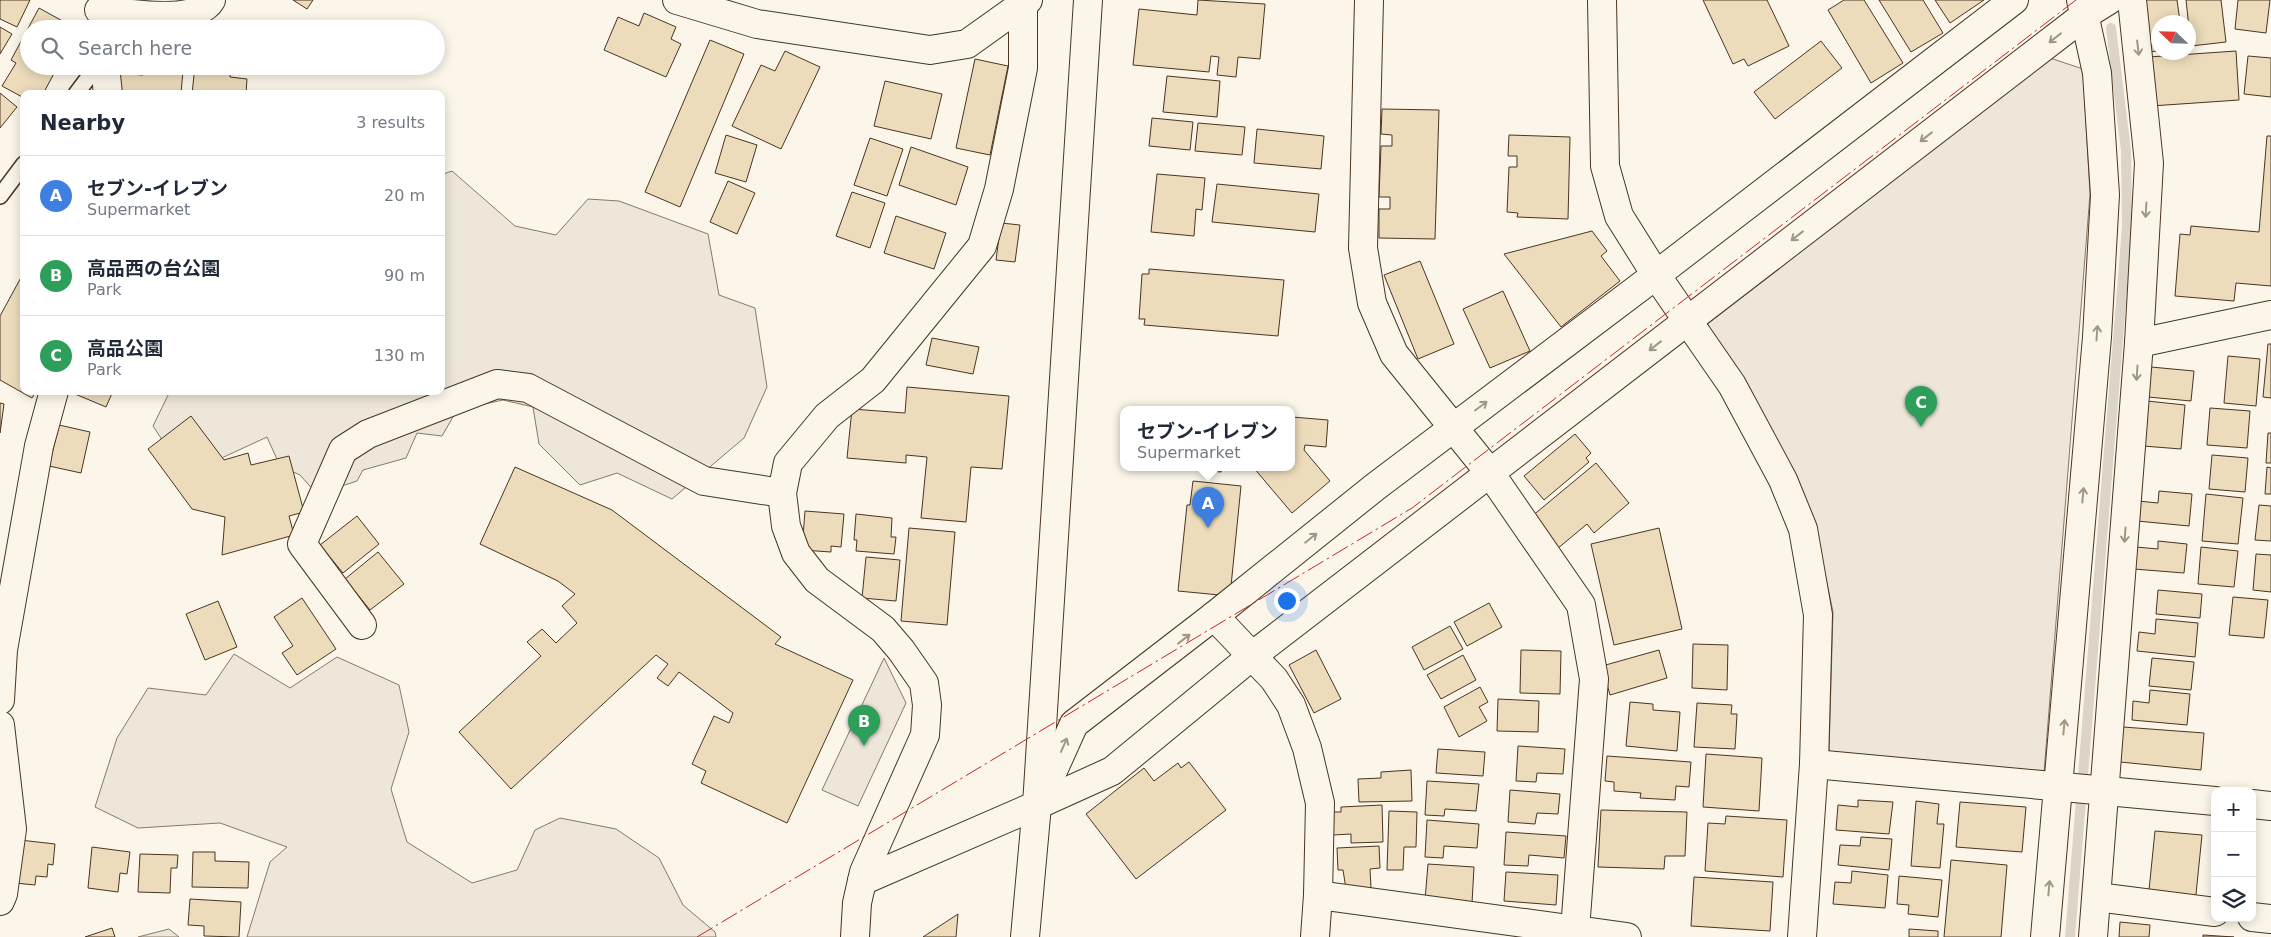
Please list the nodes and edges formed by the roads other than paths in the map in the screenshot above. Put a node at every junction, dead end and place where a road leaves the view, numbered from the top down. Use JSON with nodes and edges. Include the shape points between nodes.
{"nodes":[{"id":1,"x":211,"y":0,"type":"edge"},
{"id":2,"x":677,"y":0,"type":"edge"},
{"id":3,"x":1088,"y":0,"type":"edge"},
{"id":4,"x":1369,"y":0,"type":"edge"},
{"id":5,"x":1602,"y":0,"type":"edge"},
{"id":6,"x":2014,"y":0,"type":"edge"},
{"id":7,"x":2109,"y":0,"type":"edge"},
{"id":8,"x":2132,"y":0,"type":"edge"},
{"id":9,"x":1026,"y":2,"type":"edge"},
{"id":10,"x":2083,"y":7,"type":"edge"},
{"id":11,"x":97,"y":13,"type":"edge"},
{"id":12,"x":90,"y":75,"type":"edge"},
{"id":13,"x":106,"y":75,"type":"edge"},
{"id":14,"x":79,"y":90,"type":"edge"},
{"id":15,"x":108,"y":90,"type":"edge"},
{"id":16,"x":20,"y":169,"type":"edge"},
{"id":17,"x":0,"y":196,"type":"edge"},
{"id":18,"x":1656,"y":275,"type":"junction"},
{"id":19,"x":2271,"y":315,"type":"edge"},
{"id":20,"x":1687,"y":321,"type":"junction"},
{"id":21,"x":2139,"y":343,"type":"junction"},
{"id":22,"x":53,"y":395,"type":"edge"},
{"id":23,"x":1452,"y":428,"type":"junction"},
{"id":24,"x":1490,"y":473,"type":"junction"},
{"id":25,"x":782,"y":493,"type":"junction"},
{"id":26,"x":1214,"y":616,"type":"junction"},
{"id":27,"x":362,"y":625,"type":"dead end"},
{"id":28,"x":1252,"y":656,"type":"junction"},
{"id":29,"x":0,"y":700,"type":"edge"},
{"id":30,"x":0,"y":725,"type":"edge"},
{"id":31,"x":1814,"y":764,"type":"junction"},
{"id":32,"x":2080,"y":789,"type":"junction"},
{"id":33,"x":2211,"y":801,"type":"edge"},
{"id":34,"x":2256,"y":804,"type":"edge"},
{"id":35,"x":1037,"y":806,"type":"junction"},
{"id":36,"x":2271,"y":806,"type":"edge"},
{"id":37,"x":862,"y":881,"type":"junction"},
{"id":38,"x":1318,"y":894,"type":"junction"},
{"id":39,"x":2097,"y":897,"type":"junction"},
{"id":40,"x":0,"y":901,"type":"edge"},
{"id":41,"x":2211,"y":911,"type":"edge"},
{"id":42,"x":2256,"y":917,"type":"edge"},
{"id":43,"x":2271,"y":919,"type":"edge"},
{"id":44,"x":1574,"y":930,"type":"junction"},
{"id":45,"x":855,"y":937,"type":"edge"},
{"id":46,"x":1025,"y":937,"type":"edge"},
{"id":47,"x":1314,"y":937,"type":"edge"},
{"id":48,"x":1627,"y":937,"type":"edge"},
{"id":49,"x":1802,"y":937,"type":"edge"},
{"id":50,"x":2045,"y":937,"type":"edge"},
{"id":51,"x":2093,"y":937,"type":"edge"}],
"edges":[{"from":1,"to":11,"type":"street","via":[[208,6],[193,13],[145,16]]},
{"from":2,"to":9,"type":"street","via":[[757,24],[930,50],[967,44]]},
{"from":3,"to":35,"type":"street"},
{"from":4,"to":23,"type":"street","via":[[1363,248],[1372,303],[1394,354]]},
{"from":5,"to":18,"type":"street","via":[[1604,166],[1620,216]]},
{"from":6,"to":18,"type":"street"},
{"from":7,"to":10,"type":"street"},
{"from":8,"to":21,"type":"street","one_way":true,"via":[[2149,163]]},
{"from":9,"to":25,"type":"street","via":[[1023,68],[999,189],[982,246],[873,380],[827,416],[788,463]]},
{"from":10,"to":20,"type":"street","one_way":true},
{"from":32,"to":10,"type":"street","one_way":true,"via":[[2105,195],[2097,73]]},
{"from":12,"to":14,"type":"lane"},
{"from":13,"to":15,"type":"street"},
{"from":16,"to":17,"type":"lane"},
{"from":18,"to":20,"type":"street"},
{"from":23,"to":18,"type":"street","one_way":true},
{"from":19,"to":21,"type":"street"},
{"from":20,"to":24,"type":"street","one_way":true},
{"from":20,"to":31,"type":"street","via":[[1732,385],[1783,480],[1803,529],[1818,615]]},
{"from":21,"to":32,"type":"street","one_way":true},
{"from":22,"to":29,"type":"street","via":[[39,446],[3,650]]},
{"from":23,"to":24,"type":"street"},
{"from":26,"to":23,"type":"street","one_way":true},
{"from":24,"to":28,"type":"street"},
{"from":24,"to":44,"type":"street","via":[[1581,605],[1594,679]]},
{"from":25,"to":27,"type":"street","via":[[704,481],[528,388],[497,384],[368,434],[343,450],[302,544]]},
{"from":25,"to":37,"type":"street","via":[[786,526],[796,553],[817,580],[883,629],[924,683],[927,705],[925,735]]},
{"from":26,"to":28,"type":"street"},
{"from":35,"to":26,"type":"street","one_way":true,"via":[[1074,724]]},
{"from":28,"to":35,"type":"street","via":[[1112,771]]},
{"from":28,"to":38,"type":"street","via":[[1274,679],[1290,705],[1307,748],[1320,803]]},
{"from":30,"to":40,"type":"street","via":[[12,829]]},
{"from":31,"to":32,"type":"street"},
{"from":31,"to":49,"type":"street"},
{"from":32,"to":33,"type":"street"},
{"from":32,"to":39,"type":"street"},
{"from":50,"to":32,"type":"street","one_way":true},
{"from":34,"to":36,"type":"street"},
{"from":35,"to":37,"type":"street"},
{"from":35,"to":46,"type":"street"},
{"from":37,"to":45,"type":"street"},
{"from":38,"to":44,"type":"street"},
{"from":38,"to":47,"type":"street"},
{"from":39,"to":41,"type":"street"},
{"from":39,"to":51,"type":"street"},
{"from":42,"to":43,"type":"street"},
{"from":44,"to":48,"type":"street"}]}
